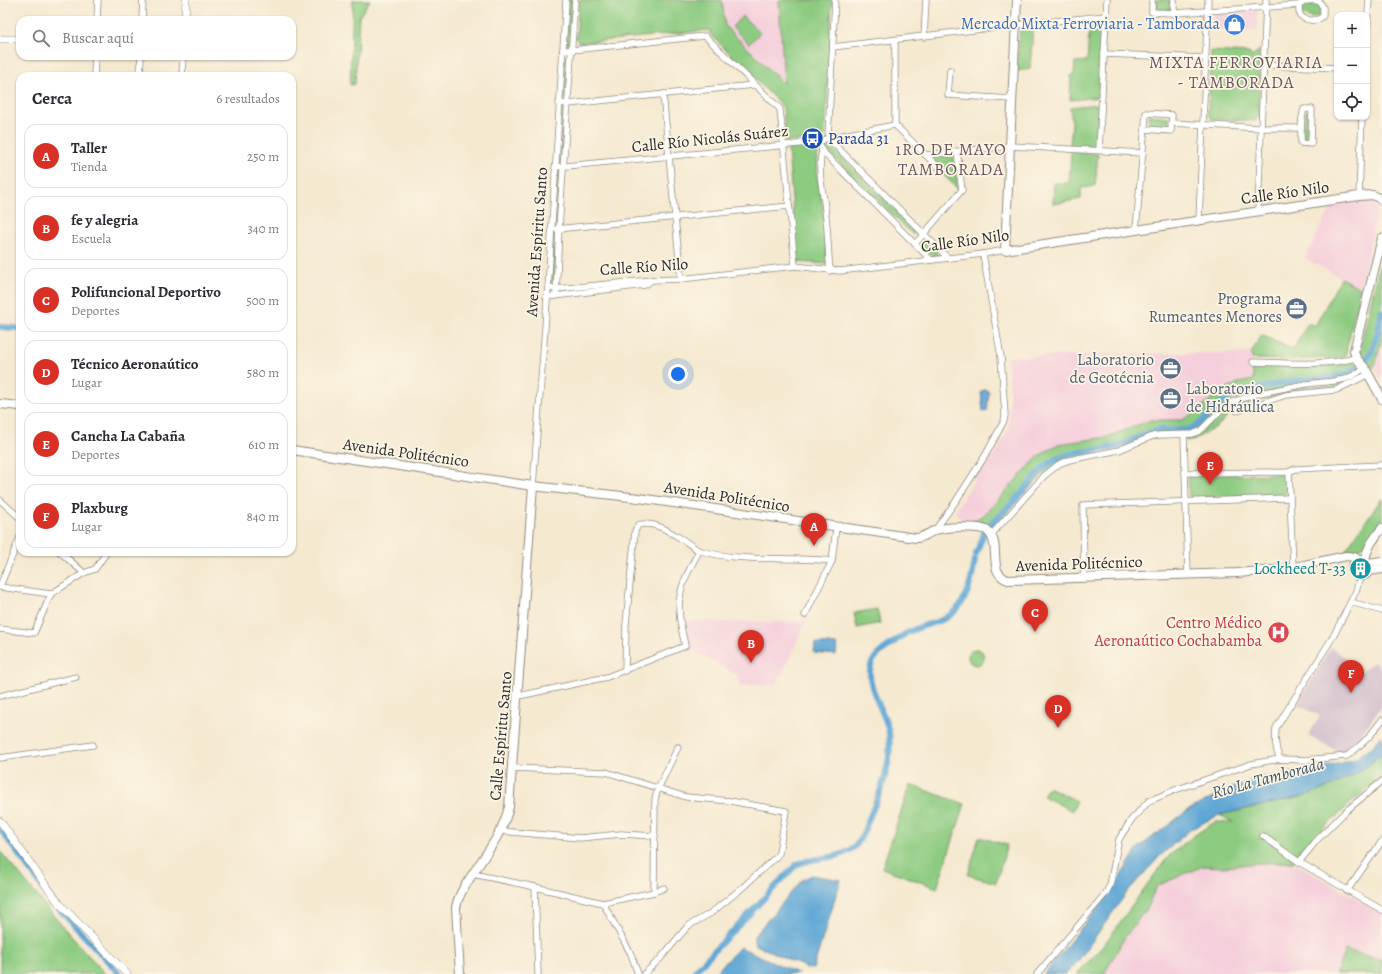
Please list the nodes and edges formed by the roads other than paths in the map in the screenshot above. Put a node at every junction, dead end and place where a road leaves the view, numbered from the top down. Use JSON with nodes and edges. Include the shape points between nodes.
{"nodes":[{"id":1,"x":98,"y":0,"type":"edge"},
{"id":2,"x":143,"y":0,"type":"edge"},
{"id":3,"x":186,"y":0,"type":"edge"},
{"id":4,"x":566,"y":0,"type":"edge"},
{"id":5,"x":575,"y":0,"type":"edge"},
{"id":6,"x":835,"y":0,"type":"edge"},
{"id":7,"x":926,"y":0,"type":"edge"},
{"id":8,"x":1017,"y":0,"type":"edge"},
{"id":9,"x":1107,"y":0,"type":"edge"},
{"id":10,"x":1152,"y":0,"type":"edge"},
{"id":11,"x":1174,"y":0,"type":"edge"},
{"id":12,"x":1208,"y":0,"type":"edge"},
{"id":13,"x":1266,"y":0,"type":"edge"},
{"id":14,"x":1369,"y":0,"type":"edge"},
{"id":15,"x":1299,"y":5,"type":"junction"},
{"id":16,"x":1265,"y":7,"type":"junction"},
{"id":17,"x":1207,"y":10,"type":"junction"},
{"id":18,"x":1368,"y":12,"type":"edge"},
{"id":19,"x":1174,"y":13,"type":"junction"},
{"id":20,"x":97,"y":16,"type":"edge"},
{"id":21,"x":142,"y":16,"type":"edge"},
{"id":22,"x":185,"y":16,"type":"edge"},
{"id":23,"x":1106,"y":16,"type":"junction"},
{"id":24,"x":1016,"y":25,"type":"junction"},
{"id":25,"x":924,"y":37,"type":"junction"},
{"id":26,"x":0,"y":39,"type":"edge"},
{"id":27,"x":16,"y":39,"type":"edge"},
{"id":28,"x":895,"y":40,"type":"junction"},
{"id":29,"x":833,"y":47,"type":"junction"},
{"id":30,"x":563,"y":50,"type":"junction"},
{"id":31,"x":572,"y":50,"type":"junction"},
{"id":32,"x":1104,"y":54,"type":"junction"},
{"id":33,"x":1206,"y":58,"type":"junction"},
{"id":34,"x":95,"y":60,"type":"edge"},
{"id":35,"x":141,"y":60,"type":"edge"},
{"id":36,"x":183,"y":60,"type":"edge"},
{"id":37,"x":1263,"y":65,"type":"junction"},
{"id":38,"x":1334,"y":68,"type":"edge"},
{"id":39,"x":950,"y":70,"type":"dead end"},
{"id":40,"x":94,"y":72,"type":"edge"},
{"id":41,"x":140,"y":72,"type":"edge"},
{"id":42,"x":182,"y":72,"type":"edge"},
{"id":43,"x":754,"y":85,"type":"junction"},
{"id":44,"x":663,"y":94,"type":"junction"},
{"id":45,"x":1011,"y":99,"type":"junction"},
{"id":46,"x":559,"y":104,"type":"junction"},
{"id":47,"x":568,"y":104,"type":"junction"},
{"id":48,"x":1362,"y":120,"type":"edge"},
{"id":49,"x":1171,"y":123,"type":"junction"},
{"id":50,"x":896,"y":125,"type":"junction"},
{"id":51,"x":1203,"y":125,"type":"junction"},
{"id":52,"x":1261,"y":128,"type":"junction"},
{"id":53,"x":1300,"y":128,"type":"junction"},
{"id":54,"x":1145,"y":129,"type":"junction"},
{"id":55,"x":828,"y":138,"type":"junction"},
{"id":56,"x":819,"y":142,"type":"junction"},
{"id":57,"x":784,"y":146,"type":"junction"},
{"id":58,"x":1010,"y":146,"type":"junction"},
{"id":59,"x":1099,"y":150,"type":"junction"},
{"id":60,"x":822,"y":151,"type":"junction"},
{"id":61,"x":958,"y":151,"type":"junction"},
{"id":62,"x":1143,"y":153,"type":"junction"},
{"id":63,"x":926,"y":155,"type":"junction"},
{"id":64,"x":669,"y":156,"type":"junction"},
{"id":65,"x":937,"y":166,"type":"dead end"},
{"id":66,"x":555,"y":167,"type":"junction"},
{"id":67,"x":564,"y":167,"type":"junction"},
{"id":68,"x":1359,"y":196,"type":"junction"},
{"id":69,"x":1381,"y":198,"type":"edge"},
{"id":70,"x":789,"y":206,"type":"junction"},
{"id":71,"x":1258,"y":211,"type":"junction"},
{"id":72,"x":676,"y":217,"type":"junction"},
{"id":73,"x":1199,"y":220,"type":"junction"},
{"id":74,"x":551,"y":228,"type":"junction"},
{"id":75,"x":559,"y":228,"type":"junction"},
{"id":76,"x":1136,"y":230,"type":"junction"},
{"id":77,"x":925,"y":234,"type":"junction"},
{"id":78,"x":1382,"y":238,"type":"edge"},
{"id":79,"x":915,"y":244,"type":"junction"},
{"id":80,"x":1005,"y":250,"type":"junction"},
{"id":81,"x":984,"y":254,"type":"junction"},
{"id":82,"x":948,"y":258,"type":"junction"},
{"id":83,"x":932,"y":260,"type":"junction"},
{"id":84,"x":795,"y":266,"type":"junction"},
{"id":85,"x":830,"y":271,"type":"junction"},
{"id":86,"x":681,"y":279,"type":"junction"},
{"id":87,"x":652,"y":280,"type":"junction"},
{"id":88,"x":548,"y":288,"type":"junction"},
{"id":89,"x":556,"y":289,"type":"junction"},
{"id":90,"x":556,"y":296,"type":"junction"},
{"id":91,"x":546,"y":297,"type":"junction"},
{"id":92,"x":1254,"y":362,"type":"dead end"},
{"id":93,"x":1362,"y":365,"type":"junction"},
{"id":94,"x":1382,"y":399,"type":"edge"},
{"id":95,"x":0,"y":404,"type":"edge"},
{"id":96,"x":16,"y":406,"type":"edge"},
{"id":97,"x":1237,"y":411,"type":"dead end"},
{"id":98,"x":1184,"y":435,"type":"junction"},
{"id":99,"x":296,"y":451,"type":"edge"},
{"id":100,"x":1382,"y":465,"type":"edge"},
{"id":101,"x":1289,"y":472,"type":"junction"},
{"id":102,"x":1185,"y":473,"type":"junction"},
{"id":103,"x":533,"y":486,"type":"junction"},
{"id":104,"x":1290,"y":498,"type":"junction"},
{"id":105,"x":0,"y":500,"type":"edge"},
{"id":106,"x":1186,"y":501,"type":"junction"},
{"id":107,"x":16,"y":514,"type":"edge"},
{"id":108,"x":836,"y":528,"type":"junction"},
{"id":109,"x":1382,"y":528,"type":"edge"},
{"id":110,"x":935,"y":530,"type":"junction"},
{"id":111,"x":990,"y":534,"type":"junction"},
{"id":112,"x":16,"y":547,"type":"edge"},
{"id":113,"x":699,"y":551,"type":"junction"},
{"id":114,"x":67,"y":556,"type":"edge"},
{"id":115,"x":105,"y":556,"type":"edge"},
{"id":116,"x":832,"y":561,"type":"junction"},
{"id":117,"x":1382,"y":561,"type":"edge"},
{"id":118,"x":1365,"y":564,"type":"junction"},
{"id":119,"x":1293,"y":568,"type":"junction"},
{"id":120,"x":1382,"y":569,"type":"edge"},
{"id":121,"x":84,"y":573,"type":"junction"},
{"id":122,"x":1188,"y":575,"type":"junction"},
{"id":123,"x":1360,"y":577,"type":"junction"},
{"id":124,"x":1084,"y":578,"type":"junction"},
{"id":125,"x":0,"y":587,"type":"edge"},
{"id":126,"x":51,"y":594,"type":"junction"},
{"id":127,"x":1351,"y":602,"type":"junction"},
{"id":128,"x":1382,"y":611,"type":"edge"},
{"id":129,"x":805,"y":615,"type":"dead end"},
{"id":130,"x":0,"y":629,"type":"edge"},
{"id":131,"x":624,"y":671,"type":"junction"},
{"id":132,"x":76,"y":676,"type":"dead end"},
{"id":133,"x":0,"y":696,"type":"edge"},
{"id":134,"x":519,"y":696,"type":"junction"},
{"id":135,"x":1382,"y":720,"type":"edge"},
{"id":136,"x":93,"y":745,"type":"dead end"},
{"id":137,"x":678,"y":747,"type":"dead end"},
{"id":138,"x":0,"y":758,"type":"edge"},
{"id":139,"x":1280,"y":759,"type":"junction"},
{"id":140,"x":513,"y":768,"type":"junction"},
{"id":141,"x":1382,"y":781,"type":"edge"},
{"id":142,"x":658,"y":790,"type":"junction"},
{"id":143,"x":0,"y":821,"type":"edge"},
{"id":144,"x":501,"y":831,"type":"junction"},
{"id":145,"x":655,"y":836,"type":"junction"},
{"id":146,"x":1263,"y":836,"type":"dead end"},
{"id":147,"x":1382,"y":841,"type":"edge"},
{"id":148,"x":1299,"y":862,"type":"junction"},
{"id":149,"x":473,"y":874,"type":"junction"},
{"id":150,"x":535,"y":886,"type":"junction"},
{"id":151,"x":664,"y":888,"type":"dead end"},
{"id":152,"x":1347,"y":891,"type":"junction"},
{"id":153,"x":654,"y":892,"type":"junction"},
{"id":154,"x":603,"y":903,"type":"junction"},
{"id":155,"x":1382,"y":910,"type":"edge"},
{"id":156,"x":127,"y":974,"type":"edge"},
{"id":157,"x":460,"y":974,"type":"edge"},
{"id":158,"x":538,"y":974,"type":"edge"},
{"id":159,"x":638,"y":974,"type":"edge"},
{"id":160,"x":644,"y":974,"type":"edge"},
{"id":161,"x":1037,"y":974,"type":"edge"}],
"edges":[{"from":1,"to":20,"type":"street"},
{"from":2,"to":21,"type":"street"},
{"from":3,"to":22,"type":"street"},
{"from":4,"to":30,"type":"street","name":"Avenida Espíritu Santo"},
{"from":5,"to":31,"type":"street","name":"Avenida Espíritu Santo"},
{"from":6,"to":29,"type":"street"},
{"from":7,"to":25,"type":"street"},
{"from":8,"to":24,"type":"main road"},
{"from":9,"to":23,"type":"street"},
{"from":10,"to":19,"type":"street","via":[[1152,12]]},
{"from":11,"to":19,"type":"street"},
{"from":12,"to":17,"type":"street"},
{"from":13,"to":16,"type":"street"},
{"from":14,"to":18,"type":"street"},
{"from":15,"to":15,"type":"street","via":[[1304,1],[1319,1],[1323,7],[1323,16],[1317,20],[1302,17]]},
{"from":15,"to":16,"type":"street"},
{"from":16,"to":17,"type":"street"},
{"from":16,"to":37,"type":"street"},
{"from":17,"to":19,"type":"street"},
{"from":17,"to":33,"type":"street"},
{"from":23,"to":24,"type":"street"},
{"from":23,"to":32,"type":"street"},
{"from":24,"to":25,"type":"street"},
{"from":24,"to":45,"type":"main road"},
{"from":25,"to":28,"type":"street"},
{"from":26,"to":27,"type":"street"},
{"from":28,"to":29,"type":"street"},
{"from":28,"to":50,"type":"street"},
{"from":29,"to":55,"type":"street"},
{"from":30,"to":31,"type":"street"},
{"from":30,"to":46,"type":"street","name":"Avenida Espíritu Santo"},
{"from":31,"to":43,"type":"street","via":[[706,36]]},
{"from":31,"to":47,"type":"street","name":"Avenida Espíritu Santo"},
{"from":32,"to":33,"type":"street"},
{"from":32,"to":59,"type":"street"},
{"from":33,"to":51,"type":"street"},
{"from":34,"to":40,"type":"street"},
{"from":35,"to":41,"type":"street"},
{"from":36,"to":42,"type":"street"},
{"from":37,"to":38,"type":"street"},
{"from":37,"to":52,"type":"street"},
{"from":39,"to":45,"type":"street","via":[[948,95]]},
{"from":43,"to":44,"type":"street"},
{"from":43,"to":57,"type":"street","via":[[780,109]]},
{"from":44,"to":47,"type":"street"},
{"from":44,"to":64,"type":"street"},
{"from":45,"to":58,"type":"main road"},
{"from":46,"to":47,"type":"street"},
{"from":46,"to":66,"type":"street","name":"Avenida Espíritu Santo"},
{"from":47,"to":67,"type":"street","name":"Avenida Espíritu Santo"},
{"from":48,"to":68,"type":"street"},
{"from":49,"to":51,"type":"street"},
{"from":49,"to":54,"type":"street","via":[[1171,131]]},
{"from":49,"to":54,"type":"street","via":[[1172,115],[1146,113]]},
{"from":50,"to":55,"type":"street","name":"Calle Río Nicolás Suárez"},
{"from":50,"to":63,"type":"street"},
{"from":51,"to":52,"type":"street"},
{"from":51,"to":73,"type":"street"},
{"from":52,"to":53,"type":"street"},
{"from":52,"to":71,"type":"street"},
{"from":53,"to":53,"type":"street","via":[[1301,143],[1311,144],[1312,109],[1304,109]]},
{"from":54,"to":62,"type":"street"},
{"from":55,"to":56,"type":"street","name":"Calle Río Nicolás Suárez"},
{"from":55,"to":77,"type":"street"},
{"from":56,"to":57,"type":"street","name":"Calle Río Nicolás Suárez"},
{"from":56,"to":60,"type":"street"},
{"from":57,"to":64,"type":"street","name":"Calle Río Nicolás Suárez"},
{"from":57,"to":70,"type":"street"},
{"from":58,"to":59,"type":"street"},
{"from":58,"to":61,"type":"street"},
{"from":58,"to":80,"type":"main road"},
{"from":59,"to":62,"type":"street"},
{"from":60,"to":79,"type":"street"},
{"from":60,"to":85,"type":"street","via":[[820,178]]},
{"from":61,"to":63,"type":"street"},
{"from":61,"to":77,"type":"street","via":[[962,190]]},
{"from":62,"to":76,"type":"street"},
{"from":63,"to":65,"type":"street"},
{"from":64,"to":67,"type":"street","name":"Calle Río Nicolás Suárez"},
{"from":64,"to":72,"type":"street"},
{"from":66,"to":67,"type":"street","name":"Calle Río Nicolás Suárez"},
{"from":66,"to":74,"type":"street","name":"Avenida Espíritu Santo"},
{"from":67,"to":75,"type":"street","name":"Avenida Espíritu Santo"},
{"from":68,"to":69,"type":"main road","name":"Calle Río Nilo","via":[[1373,195]]},
{"from":68,"to":71,"type":"main road","name":"Calle Río Nilo"},
{"from":70,"to":72,"type":"street"},
{"from":70,"to":84,"type":"street"},
{"from":71,"to":73,"type":"main road","name":"Calle Río Nilo"},
{"from":72,"to":75,"type":"street"},
{"from":72,"to":86,"type":"street"},
{"from":73,"to":76,"type":"main road","name":"Calle Río Nilo"},
{"from":74,"to":75,"type":"street"},
{"from":74,"to":88,"type":"street","name":"Avenida Espíritu Santo"},
{"from":75,"to":89,"type":"street","name":"Avenida Espíritu Santo"},
{"from":76,"to":80,"type":"main road","name":"Calle Río Nilo"},
{"from":77,"to":79,"type":"street"},
{"from":77,"to":82,"type":"street"},
{"from":78,"to":93,"type":"main road","via":[[1354,350]]},
{"from":79,"to":83,"type":"street"},
{"from":80,"to":81,"type":"street","name":"Calle Río Nilo"},
{"from":81,"to":82,"type":"street","name":"Calle Río Nilo"},
{"from":81,"to":110,"type":"street","via":[[1001,357],[1004,421],[972,476]]},
{"from":82,"to":83,"type":"street","name":"Calle Río Nilo"},
{"from":83,"to":85,"type":"street","name":"Calle Río Nilo"},
{"from":84,"to":85,"type":"street","name":"Calle Río Nilo"},
{"from":84,"to":86,"type":"street","name":"Calle Río Nilo"},
{"from":86,"to":87,"type":"street","name":"Calle Río Nilo"},
{"from":87,"to":89,"type":"street","name":"Calle Río Nilo"},
{"from":87,"to":90,"type":"street","via":[[645,285]]},
{"from":88,"to":89,"type":"street","name":"Calle Río Nilo"},
{"from":88,"to":91,"type":"street","name":"Avenida Espíritu Santo"},
{"from":89,"to":90,"type":"street","name":"Avenida Espíritu Santo"},
{"from":90,"to":91,"type":"street"},
{"from":91,"to":103,"type":"street","name":"Avenida Espíritu Santo"},
{"from":92,"to":93,"type":"street","via":[[1344,361]]},
{"from":93,"to":94,"type":"main road"},
{"from":93,"to":97,"type":"street","via":[[1336,390],[1286,395]]},
{"from":93,"to":98,"type":"street","via":[[1354,375],[1345,379],[1260,393],[1232,402],[1200,430]]},
{"from":95,"to":96,"type":"main road"},
{"from":98,"to":102,"type":"street"},
{"from":98,"to":111,"type":"street","via":[[1153,436],[1119,450],[1059,464],[1044,476]]},
{"from":99,"to":103,"type":"main road","name":"Avenida Politécnico"},
{"from":100,"to":101,"type":"street","via":[[1295,469]]},
{"from":101,"to":102,"type":"street"},
{"from":101,"to":104,"type":"street"},
{"from":102,"to":106,"type":"street"},
{"from":103,"to":108,"type":"main road","name":"Avenida Politécnico","via":[[639,498]]},
{"from":103,"to":134,"type":"main road","name":"Calle Espíritu Santo"},
{"from":104,"to":106,"type":"street"},
{"from":104,"to":119,"type":"street"},
{"from":105,"to":107,"type":"street"},
{"from":106,"to":122,"type":"street"},
{"from":106,"to":124,"type":"street","via":[[1083,505]]},
{"from":108,"to":110,"type":"main road","name":"Avenida Politécnico","via":[[916,538]]},
{"from":108,"to":116,"type":"street"},
{"from":109,"to":118,"type":"main road","via":[[1367,548]]},
{"from":110,"to":111,"type":"main road","name":"Avenida Politécnico","via":[[981,528]]},
{"from":111,"to":124,"type":"main road","name":"Avenida Politécnico","via":[[998,572],[1008,580]]},
{"from":112,"to":125,"type":"street"},
{"from":113,"to":116,"type":"street","via":[[737,558],[804,558]]},
{"from":113,"to":131,"type":"street","via":[[680,596],[680,620],[685,646]]},
{"from":113,"to":131,"type":"street","via":[[666,529],[654,525],[638,525],[634,531]]},
{"from":114,"to":121,"type":"street"},
{"from":115,"to":121,"type":"street","via":[[96,570]]},
{"from":116,"to":129,"type":"street"},
{"from":117,"to":118,"type":"main road","name":"Avenida Politécnico"},
{"from":118,"to":119,"type":"main road","name":"Avenida Politécnico","via":[[1355,557],[1346,556]]},
{"from":118,"to":120,"type":"main road","name":"Avenida Politécnico"},
{"from":118,"to":123,"type":"main road","via":[[1365,576]]},
{"from":118,"to":123,"type":"main road","via":[[1354,565],[1355,574]]},
{"from":119,"to":122,"type":"main road","name":"Avenida Politécnico"},
{"from":121,"to":126,"type":"street"},
{"from":122,"to":124,"type":"main road","name":"Avenida Politécnico"},
{"from":123,"to":127,"type":"street"},
{"from":125,"to":126,"type":"street"},
{"from":126,"to":130,"type":"street","via":[[34,633]]},
{"from":127,"to":128,"type":"street"},
{"from":127,"to":139,"type":"street","via":[[1334,635],[1276,728],[1276,748]]},
{"from":131,"to":134,"type":"street"},
{"from":132,"to":133,"type":"street"},
{"from":134,"to":140,"type":"main road","name":"Calle Espíritu Santo"},
{"from":135,"to":139,"type":"street","via":[[1369,737],[1347,756],[1306,760]]},
{"from":136,"to":138,"type":"street"},
{"from":137,"to":142,"type":"street"},
{"from":139,"to":161,"type":"street","via":[[1252,764],[1149,801],[1132,819],[1119,839],[1110,885],[1106,893]]},
{"from":140,"to":142,"type":"street","via":[[606,772]]},
{"from":140,"to":144,"type":"main road","name":"Calle Espíritu Santo","via":[[510,807]]},
{"from":141,"to":148,"type":"street","via":[[1346,811]]},
{"from":142,"to":145,"type":"street","via":[[655,799]]},
{"from":142,"to":160,"type":"street","via":[[686,797],[730,801],[786,811],[776,857],[711,913],[688,926]]},
{"from":143,"to":156,"type":"street","via":[[60,904]]},
{"from":144,"to":145,"type":"street","via":[[580,838],[621,834]]},
{"from":144,"to":149,"type":"main road","name":"Calle Espíritu Santo"},
{"from":145,"to":153,"type":"street"},
{"from":146,"to":148,"type":"street"},
{"from":147,"to":152,"type":"street"},
{"from":148,"to":152,"type":"street"},
{"from":149,"to":150,"type":"street"},
{"from":149,"to":157,"type":"main road","name":"Calle Espíritu Santo","via":[[457,899]]},
{"from":150,"to":154,"type":"street"},
{"from":150,"to":158,"type":"street"},
{"from":151,"to":153,"type":"street"},
{"from":152,"to":155,"type":"street"},
{"from":153,"to":154,"type":"street"},
{"from":154,"to":159,"type":"street","via":[[631,954]]}]}
